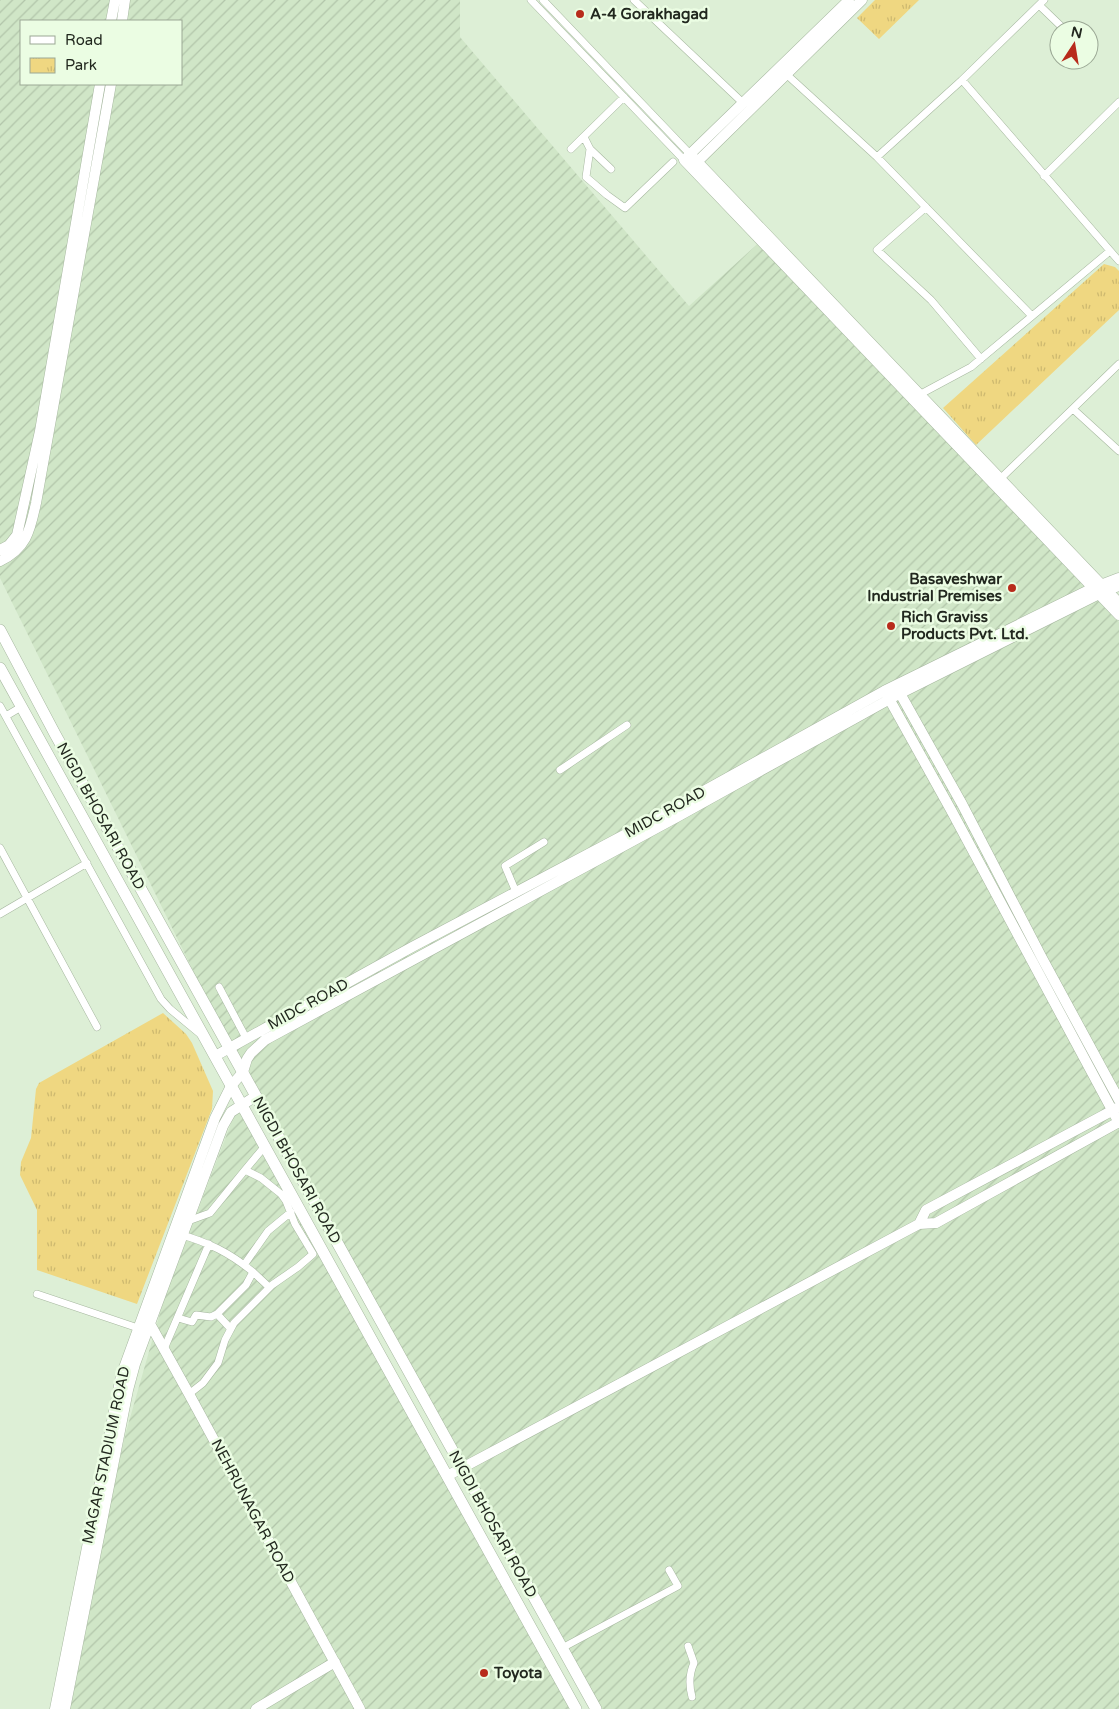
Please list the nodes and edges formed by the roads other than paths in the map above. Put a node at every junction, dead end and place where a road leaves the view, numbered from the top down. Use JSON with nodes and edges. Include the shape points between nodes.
{"nodes":[{"id":1,"x":114,"y":0,"type":"edge"},
{"id":2,"x":126,"y":0,"type":"edge"},
{"id":3,"x":531,"y":0,"type":"edge"},
{"id":4,"x":543,"y":0,"type":"edge"},
{"id":5,"x":634,"y":0,"type":"edge"},
{"id":6,"x":849,"y":0,"type":"edge"},
{"id":7,"x":862,"y":0,"type":"edge"},
{"id":8,"x":1042,"y":2,"type":"edge"},
{"id":9,"x":111,"y":20,"type":"edge"},
{"id":10,"x":122,"y":20,"type":"edge"},
{"id":11,"x":1057,"y":20,"type":"edge"},
{"id":12,"x":783,"y":71,"type":"junction"},
{"id":13,"x":962,"y":80,"type":"junction"},
{"id":14,"x":100,"y":85,"type":"edge"},
{"id":15,"x":111,"y":85,"type":"edge"},
{"id":16,"x":624,"y":97,"type":"junction"},
{"id":17,"x":1119,"y":102,"type":"edge"},
{"id":18,"x":743,"y":103,"type":"junction"},
{"id":19,"x":584,"y":137,"type":"junction"},
{"id":20,"x":571,"y":149,"type":"dead end"},
{"id":21,"x":590,"y":149,"type":"junction"},
{"id":22,"x":877,"y":157,"type":"junction"},
{"id":23,"x":691,"y":161,"type":"junction"},
{"id":24,"x":673,"y":162,"type":"dead end"},
{"id":25,"x":611,"y":169,"type":"dead end"},
{"id":26,"x":1044,"y":176,"type":"junction"},
{"id":27,"x":926,"y":207,"type":"junction"},
{"id":28,"x":1110,"y":251,"type":"junction"},
{"id":29,"x":1119,"y":261,"type":"edge"},
{"id":30,"x":1032,"y":316,"type":"junction"},
{"id":31,"x":981,"y":358,"type":"junction"},
{"id":32,"x":1119,"y":364,"type":"edge"},
{"id":33,"x":916,"y":396,"type":"junction"},
{"id":34,"x":1073,"y":409,"type":"junction"},
{"id":35,"x":1119,"y":451,"type":"edge"},
{"id":36,"x":998,"y":482,"type":"junction"},
{"id":37,"x":0,"y":550,"type":"edge"},
{"id":38,"x":0,"y":561,"type":"edge"},
{"id":39,"x":1119,"y":578,"type":"edge"},
{"id":40,"x":1119,"y":586,"type":"edge"},
{"id":41,"x":1100,"y":589,"type":"junction"},
{"id":42,"x":1119,"y":603,"type":"edge"},
{"id":43,"x":1119,"y":615,"type":"edge"},
{"id":44,"x":0,"y":630,"type":"edge"},
{"id":45,"x":0,"y":668,"type":"edge"},
{"id":46,"x":897,"y":689,"type":"junction"},
{"id":47,"x":887,"y":695,"type":"junction"},
{"id":48,"x":0,"y":706,"type":"edge"},
{"id":49,"x":22,"y":707,"type":"junction"},
{"id":50,"x":6,"y":716,"type":"junction"},
{"id":51,"x":627,"y":725,"type":"dead end"},
{"id":52,"x":560,"y":770,"type":"dead end"},
{"id":53,"x":544,"y":842,"type":"dead end"},
{"id":54,"x":0,"y":848,"type":"edge"},
{"id":55,"x":87,"y":863,"type":"junction"},
{"id":56,"x":574,"y":867,"type":"junction"},
{"id":57,"x":516,"y":892,"type":"junction"},
{"id":58,"x":27,"y":898,"type":"junction"},
{"id":59,"x":0,"y":914,"type":"edge"},
{"id":60,"x":219,"y":987,"type":"dead end"},
{"id":61,"x":97,"y":1027,"type":"dead end"},
{"id":62,"x":205,"y":1038,"type":"junction"},
{"id":63,"x":246,"y":1038,"type":"junction"},
{"id":64,"x":230,"y":1048,"type":"junction"},
{"id":65,"x":215,"y":1056,"type":"junction"},
{"id":66,"x":243,"y":1072,"type":"junction"},
{"id":67,"x":231,"y":1086,"type":"junction"},
{"id":68,"x":256,"y":1096,"type":"junction"},
{"id":69,"x":1119,"y":1100,"type":"edge"},
{"id":70,"x":241,"y":1104,"type":"junction"},
{"id":71,"x":1116,"y":1109,"type":"edge"},
{"id":72,"x":1119,"y":1122,"type":"edge"},
{"id":73,"x":265,"y":1146,"type":"junction"},
{"id":74,"x":245,"y":1170,"type":"junction"},
{"id":75,"x":286,"y":1194,"type":"junction"},
{"id":76,"x":291,"y":1212,"type":"junction"},
{"id":77,"x":188,"y":1221,"type":"junction"},
{"id":78,"x":919,"y":1224,"type":"junction"},
{"id":79,"x":178,"y":1234,"type":"junction"},
{"id":80,"x":209,"y":1244,"type":"junction"},
{"id":81,"x":244,"y":1265,"type":"junction"},
{"id":82,"x":253,"y":1272,"type":"junction"},
{"id":83,"x":269,"y":1287,"type":"junction"},
{"id":84,"x":37,"y":1294,"type":"dead end"},
{"id":85,"x":144,"y":1313,"type":"junction"},
{"id":86,"x":217,"y":1314,"type":"junction"},
{"id":87,"x":178,"y":1318,"type":"junction"},
{"id":88,"x":150,"y":1324,"type":"junction"},
{"id":89,"x":138,"y":1328,"type":"junction"},
{"id":90,"x":231,"y":1329,"type":"junction"},
{"id":91,"x":164,"y":1349,"type":"junction"},
{"id":92,"x":189,"y":1394,"type":"junction"},
{"id":93,"x":462,"y":1468,"type":"junction"},
{"id":94,"x":447,"y":1476,"type":"junction"},
{"id":95,"x":669,"y":1570,"type":"dead end"},
{"id":96,"x":688,"y":1646,"type":"dead end"},
{"id":97,"x":562,"y":1648,"type":"junction"},
{"id":98,"x":335,"y":1662,"type":"junction"},
{"id":99,"x":692,"y":1697,"type":"dead end"},
{"id":100,"x":54,"y":1709,"type":"edge"},
{"id":101,"x":64,"y":1709,"type":"edge"},
{"id":102,"x":256,"y":1709,"type":"edge"},
{"id":103,"x":360,"y":1709,"type":"edge"},
{"id":104,"x":576,"y":1709,"type":"edge"},
{"id":105,"x":596,"y":1709,"type":"edge"}],
"edges":[{"from":1,"to":9,"type":"street"},
{"from":2,"to":10,"type":"street"},
{"from":3,"to":16,"type":"street"},
{"from":4,"to":23,"type":"street"},
{"from":5,"to":18,"type":"street"},
{"from":6,"to":12,"type":"street"},
{"from":7,"to":12,"type":"street"},
{"from":8,"to":11,"type":"street"},
{"from":8,"to":13,"type":"street"},
{"from":12,"to":18,"type":"street"},
{"from":12,"to":22,"type":"street"},
{"from":12,"to":23,"type":"street"},
{"from":13,"to":22,"type":"street"},
{"from":13,"to":26,"type":"street"},
{"from":14,"to":37,"type":"street","via":[[40,431],[16,535],[9,545]]},
{"from":15,"to":38,"type":"street","via":[[36,503],[26,538],[11,556]]},
{"from":16,"to":19,"type":"street"},
{"from":16,"to":23,"type":"street"},
{"from":17,"to":26,"type":"street"},
{"from":18,"to":23,"type":"street"},
{"from":19,"to":20,"type":"street"},
{"from":19,"to":21,"type":"street"},
{"from":21,"to":24,"type":"street","via":[[586,177],[625,208]]},
{"from":21,"to":25,"type":"street"},
{"from":22,"to":27,"type":"street"},
{"from":23,"to":33,"type":"street"},
{"from":26,"to":28,"type":"street"},
{"from":27,"to":30,"type":"street"},
{"from":27,"to":31,"type":"street","via":[[877,250],[930,300]]},
{"from":28,"to":29,"type":"street"},
{"from":28,"to":30,"type":"street"},
{"from":30,"to":31,"type":"street"},
{"from":31,"to":33,"type":"street"},
{"from":32,"to":34,"type":"street"},
{"from":33,"to":36,"type":"street"},
{"from":34,"to":35,"type":"street"},
{"from":34,"to":36,"type":"street"},
{"from":36,"to":41,"type":"street"},
{"from":39,"to":41,"type":"street"},
{"from":40,"to":41,"type":"street"},
{"from":41,"to":42,"type":"street"},
{"from":41,"to":43,"type":"street"},
{"from":41,"to":46,"type":"street"},
{"from":44,"to":64,"type":"main road","name":"NIGDI BHOSARI ROAD"},
{"from":45,"to":49,"type":"main road","name":"NIGDI BHOSARI ROAD"},
{"from":46,"to":47,"type":"street"},
{"from":46,"to":69,"type":"street","via":[[962,804]]},
{"from":47,"to":56,"type":"street"},
{"from":47,"to":71,"type":"street"},
{"from":48,"to":50,"type":"street"},
{"from":49,"to":50,"type":"street"},
{"from":49,"to":62,"type":"main road","name":"NIGDI BHOSARI ROAD"},
{"from":50,"to":55,"type":"street"},
{"from":51,"to":52,"type":"street"},
{"from":53,"to":57,"type":"street","via":[[505,866]]},
{"from":54,"to":58,"type":"street"},
{"from":55,"to":58,"type":"street"},
{"from":55,"to":62,"type":"street","via":[[161,1000]]},
{"from":56,"to":57,"type":"street","name":"MIDC ROAD"},
{"from":56,"to":66,"type":"street","name":"MAGAR STADIUM ROAD","via":[[265,1040],[251,1053]]},
{"from":57,"to":63,"type":"street","name":"MIDC ROAD"},
{"from":58,"to":59,"type":"street"},
{"from":58,"to":61,"type":"street"},
{"from":60,"to":63,"type":"street"},
{"from":62,"to":65,"type":"main road","name":"NIGDI BHOSARI ROAD"},
{"from":63,"to":64,"type":"street","name":"MIDC ROAD"},
{"from":64,"to":65,"type":"street","name":"MIDC ROAD"},
{"from":64,"to":66,"type":"main road","name":"NIGDI BHOSARI ROAD"},
{"from":65,"to":67,"type":"main road","name":"NIGDI BHOSARI ROAD"},
{"from":66,"to":67,"type":"street","name":"MAGAR STADIUM ROAD"},
{"from":66,"to":68,"type":"main road","name":"NIGDI BHOSARI ROAD"},
{"from":67,"to":70,"type":"main road","name":"NIGDI BHOSARI ROAD"},
{"from":67,"to":79,"type":"street","name":"MAGAR STADIUM ROAD","via":[[215,1118]]},
{"from":68,"to":70,"type":"street","name":"MAGAR STADIUM ROAD"},
{"from":68,"to":93,"type":"main road","name":"NIGDI BHOSARI ROAD"},
{"from":70,"to":73,"type":"main road","name":"NIGDI BHOSARI ROAD"},
{"from":70,"to":77,"type":"street","name":"MAGAR STADIUM ROAD","via":[[231,1112],[223,1126]]},
{"from":71,"to":72,"type":"street"},
{"from":71,"to":78,"type":"street","via":[[926,1210]]},
{"from":72,"to":78,"type":"street","via":[[936,1223]]},
{"from":73,"to":74,"type":"street"},
{"from":73,"to":75,"type":"main road","name":"NIGDI BHOSARI ROAD"},
{"from":74,"to":75,"type":"street"},
{"from":74,"to":77,"type":"street","via":[[210,1213]]},
{"from":75,"to":76,"type":"street"},
{"from":75,"to":94,"type":"main road","name":"NIGDI BHOSARI ROAD"},
{"from":76,"to":81,"type":"street","via":[[268,1231]]},
{"from":76,"to":83,"type":"street","via":[[313,1254]]},
{"from":77,"to":79,"type":"street","name":"MAGAR STADIUM ROAD"},
{"from":78,"to":93,"type":"street"},
{"from":79,"to":80,"type":"street"},
{"from":79,"to":85,"type":"street","name":"MAGAR STADIUM ROAD"},
{"from":79,"to":88,"type":"street","name":"MAGAR STADIUM ROAD"},
{"from":80,"to":81,"type":"street"},
{"from":80,"to":87,"type":"street"},
{"from":81,"to":82,"type":"street"},
{"from":82,"to":83,"type":"street"},
{"from":82,"to":86,"type":"street","via":[[246,1285]]},
{"from":83,"to":90,"type":"street"},
{"from":84,"to":89,"type":"street"},
{"from":85,"to":88,"type":"street","name":"NEHRUNAGAR ROAD"},
{"from":85,"to":89,"type":"street","name":"MAGAR STADIUM ROAD"},
{"from":86,"to":87,"type":"street","via":[[211,1317],[196,1315],[192,1322]]},
{"from":86,"to":90,"type":"street"},
{"from":87,"to":91,"type":"street"},
{"from":88,"to":91,"type":"street","name":"NEHRUNAGAR ROAD"},
{"from":88,"to":101,"type":"street","name":"MAGAR STADIUM ROAD","via":[[128,1390]]},
{"from":89,"to":100,"type":"street","name":"MAGAR STADIUM ROAD","via":[[118,1388]]},
{"from":90,"to":92,"type":"street","via":[[218,1363],[203,1383]]},
{"from":91,"to":92,"type":"street","name":"NEHRUNAGAR ROAD"},
{"from":92,"to":98,"type":"street","name":"NEHRUNAGAR ROAD"},
{"from":93,"to":94,"type":"street"},
{"from":93,"to":97,"type":"main road","name":"NIGDI BHOSARI ROAD"},
{"from":94,"to":104,"type":"main road","name":"NIGDI BHOSARI ROAD"},
{"from":95,"to":97,"type":"street","via":[[678,1586]]},
{"from":96,"to":99,"type":"street","via":[[694,1662],[689,1687]]},
{"from":97,"to":105,"type":"main road","name":"NIGDI BHOSARI ROAD"},
{"from":98,"to":102,"type":"street"},
{"from":98,"to":103,"type":"street","name":"NEHRUNAGAR ROAD"}]}
